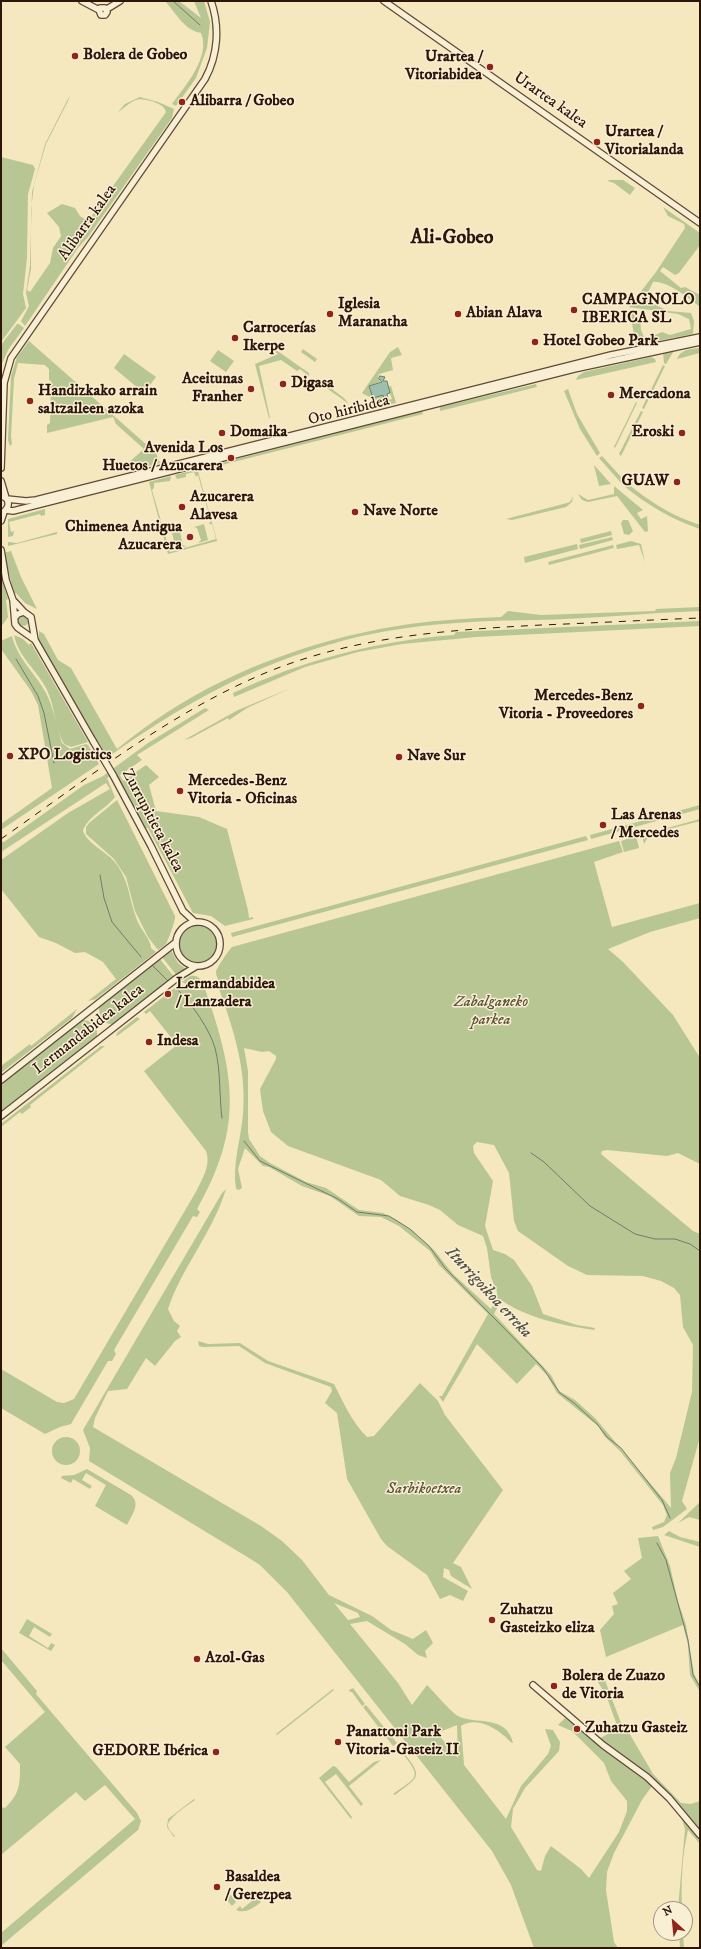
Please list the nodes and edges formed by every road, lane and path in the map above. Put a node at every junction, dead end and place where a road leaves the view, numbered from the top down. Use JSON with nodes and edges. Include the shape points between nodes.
{"nodes":[{"id":1,"x":82,"y":1,"type":"edge"},
{"id":2,"x":120,"y":1,"type":"edge"},
{"id":3,"x":211,"y":1,"type":"edge"},
{"id":4,"x":384,"y":1,"type":"edge"},
{"id":5,"x":700,"y":223,"type":"edge"},
{"id":6,"x":700,"y":337,"type":"edge"},
{"id":7,"x":700,"y":342,"type":"edge"},
{"id":8,"x":1,"y":468,"type":"edge"},
{"id":9,"x":1,"y":481,"type":"edge"},
{"id":10,"x":5,"y":498,"type":"edge"},
{"id":11,"x":4,"y":512,"type":"edge"},
{"id":12,"x":1,"y":521,"type":"edge"},
{"id":13,"x":1,"y":550,"type":"edge"},
{"id":14,"x":13,"y":600,"type":"junction"},
{"id":15,"x":24,"y":612,"type":"junction"},
{"id":16,"x":15,"y":617,"type":"junction"},
{"id":17,"x":32,"y":623,"type":"junction"},
{"id":18,"x":22,"y":630,"type":"junction"},
{"id":19,"x":35,"y":640,"type":"junction"},
{"id":20,"x":183,"y":911,"type":"junction"},
{"id":21,"x":195,"y":922,"type":"junction"},
{"id":22,"x":184,"y":926,"type":"junction"},
{"id":23,"x":175,"y":943,"type":"junction"},
{"id":24,"x":195,"y":967,"type":"junction"},
{"id":25,"x":1,"y":1080,"type":"edge"},
{"id":26,"x":1,"y":1116,"type":"edge"},
{"id":27,"x":534,"y":1685,"type":"dead end"},
{"id":28,"x":700,"y":1835,"type":"edge"}],
"edges":[{"from":1,"to":2,"type":"street","via":[[103,15]]},
{"from":3,"to":8,"type":"street","name":"Alibarra kalea","via":[[217,37],[214,59],[205,79],[11,358],[4,383]]},
{"from":4,"to":5,"type":"street","name":"Urartea kalea"},
{"from":6,"to":10,"type":"street","name":"Oto hiribidea","via":[[611,356],[36,500]]},
{"from":7,"to":11,"type":"street","name":"Oto hiribidea","via":[[594,364]]},
{"from":9,"to":10,"type":"street"},
{"from":10,"to":11,"type":"street","via":[[8,505]]},
{"from":11,"to":12,"type":"street"},
{"from":13,"to":14,"type":"street"},
{"from":14,"to":15,"type":"street"},
{"from":14,"to":16,"type":"street"},
{"from":15,"to":16,"type":"street"},
{"from":15,"to":17,"type":"street","via":[[31,617]]},
{"from":16,"to":18,"type":"street","via":[[16,626]]},
{"from":17,"to":18,"type":"street"},
{"from":17,"to":19,"type":"street","name":"Zurrupitieta kalea"},
{"from":18,"to":19,"type":"street","name":"Zurrupitieta kalea"},
{"from":19,"to":20,"type":"street","name":"Zurrupitieta kalea","bridge":true,"via":[[151,846]]},
{"from":20,"to":21,"type":"street","name":"Zurrupitieta kalea"},
{"from":20,"to":22,"type":"street","name":"Zurrupitieta kalea"},
{"from":21,"to":22,"type":"street"},
{"from":21,"to":24,"type":"street","via":[[205,923],[213,928],[218,935],[220,946],[217,956],[210,963]]},
{"from":22,"to":23,"type":"street"},
{"from":23,"to":24,"type":"street","via":[[180,958]]},
{"from":23,"to":25,"type":"street","name":"Lermandabidea kalea"},
{"from":24,"to":26,"type":"street","name":"Lermandabidea kalea","via":[[177,978]]},
{"from":27,"to":28,"type":"street","via":[[603,1745],[647,1777]]}]}
